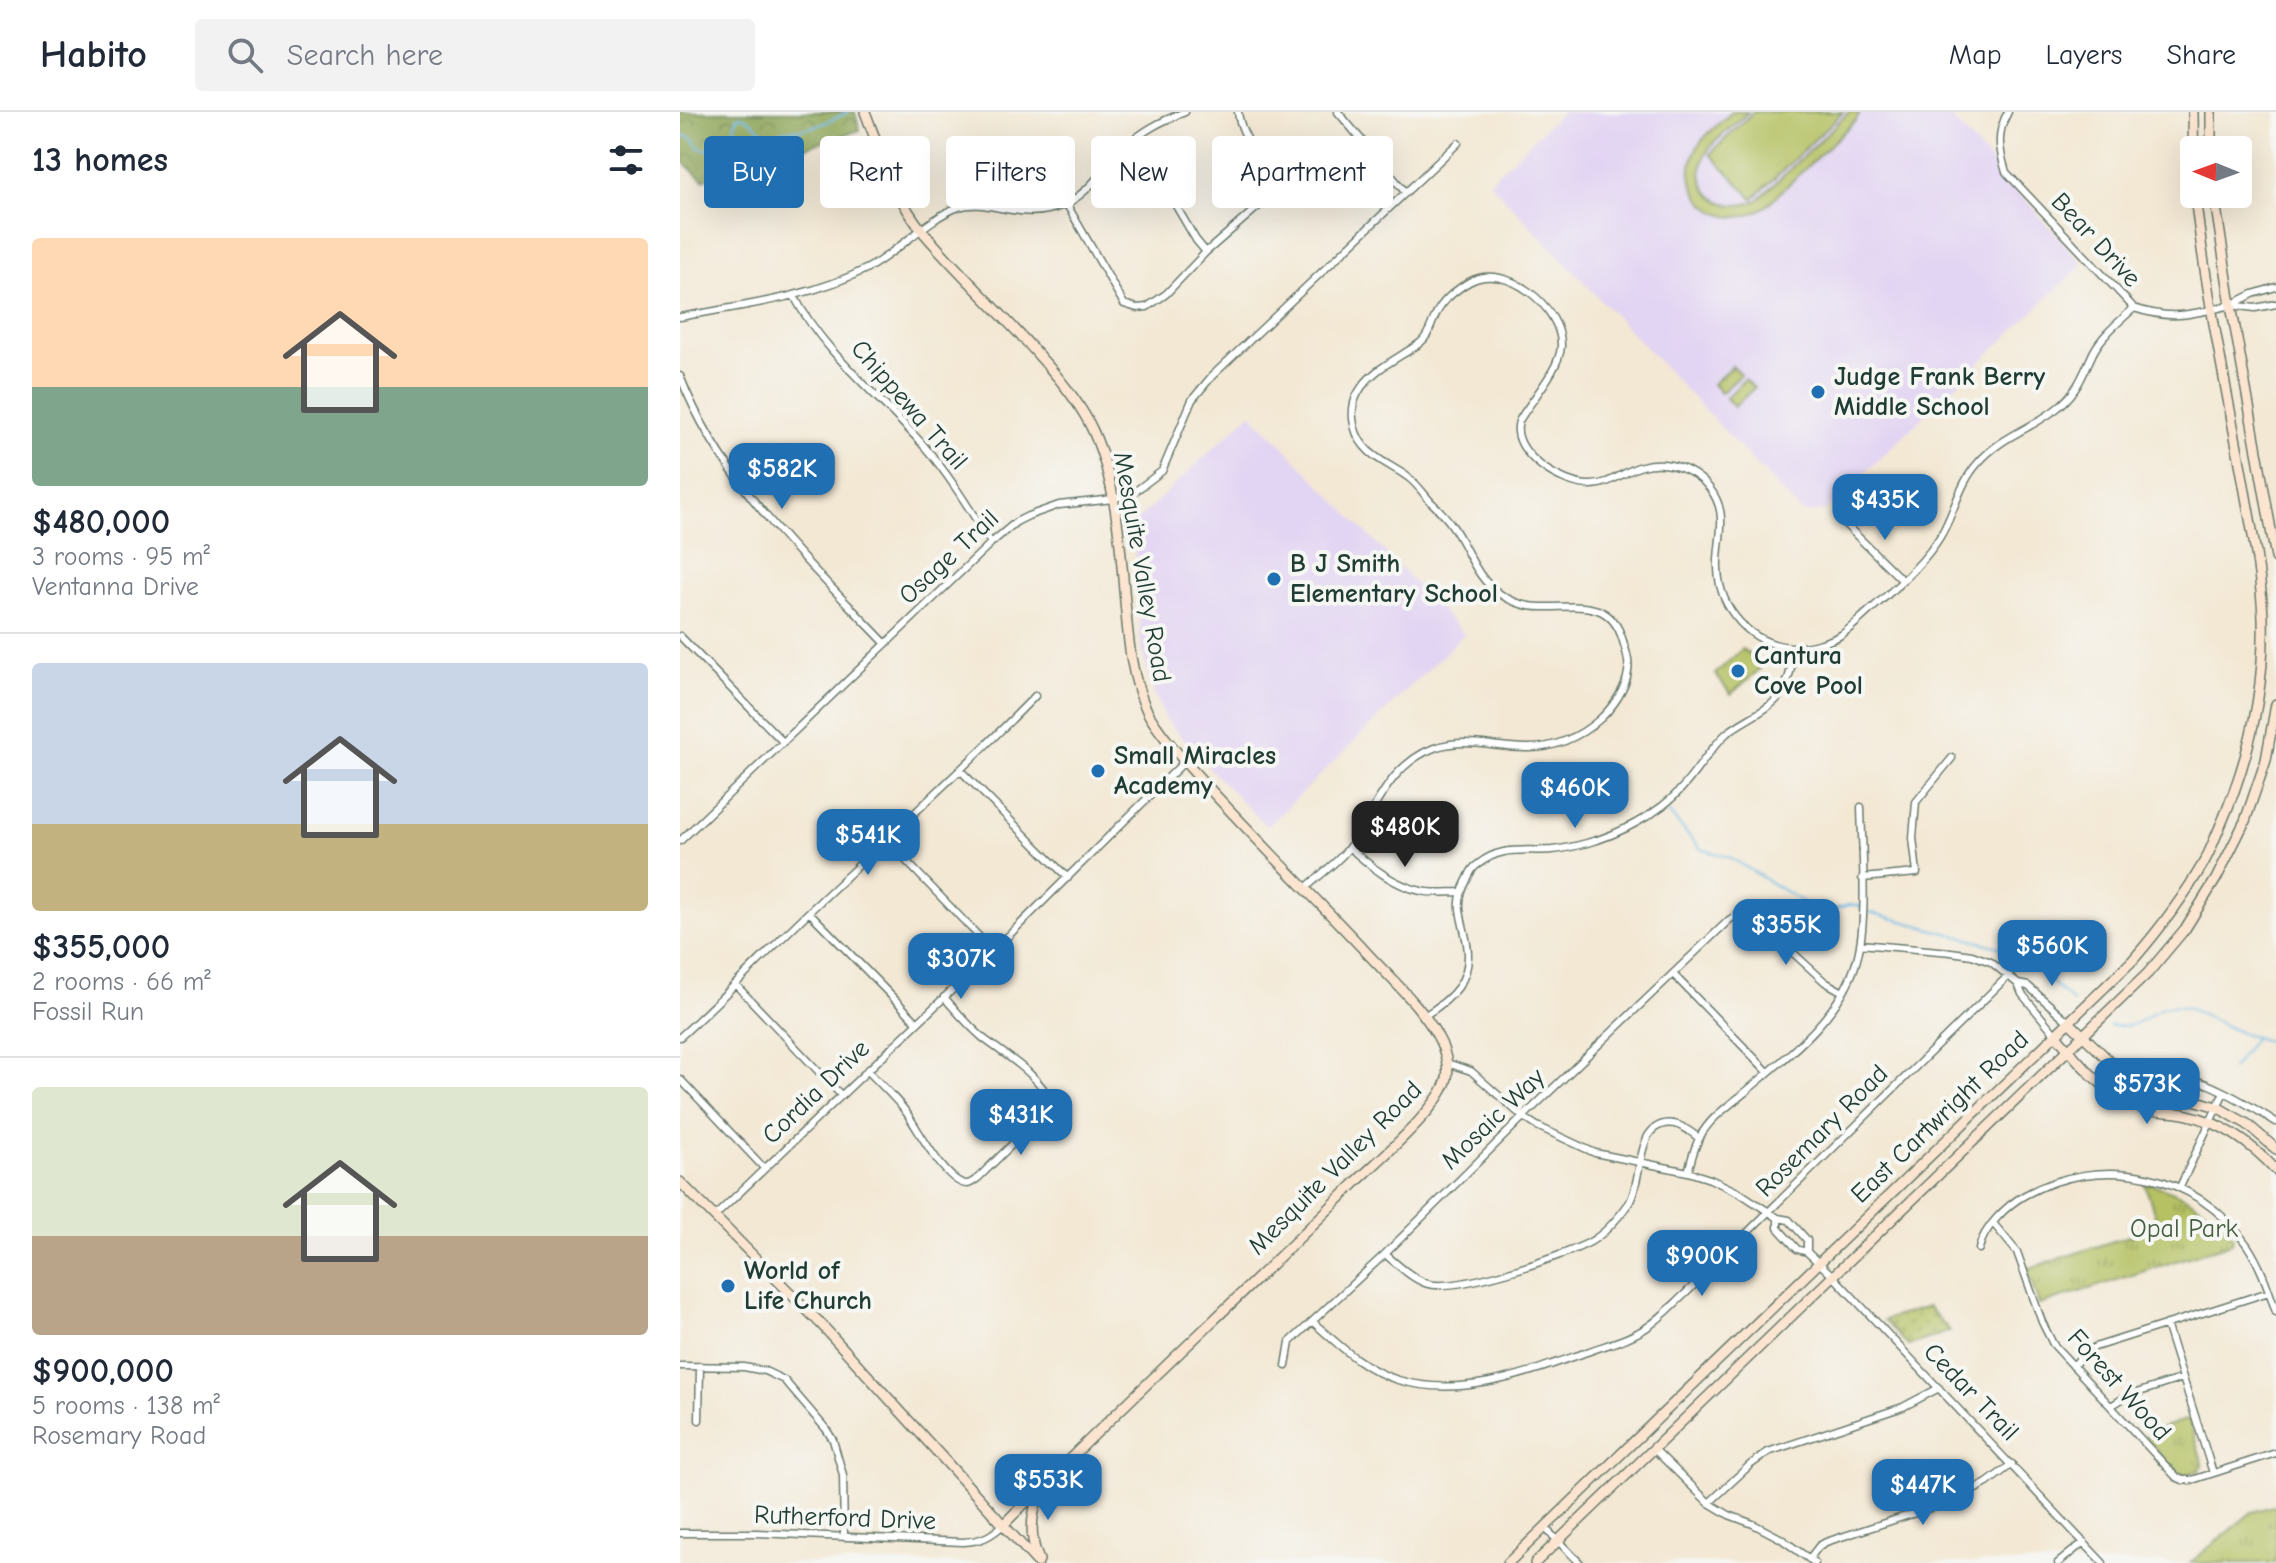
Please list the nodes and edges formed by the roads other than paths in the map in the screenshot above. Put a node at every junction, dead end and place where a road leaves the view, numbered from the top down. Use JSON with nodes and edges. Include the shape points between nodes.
{"nodes":[{"id":1,"x":1185,"y":112,"type":"edge"},
{"id":2,"x":1238,"y":112,"type":"edge"},
{"id":3,"x":1338,"y":112,"type":"edge"},
{"id":4,"x":2008,"y":112,"type":"edge"},
{"id":5,"x":2193,"y":112,"type":"edge"},
{"id":6,"x":2211,"y":112,"type":"edge"},
{"id":7,"x":866,"y":114,"type":"edge"},
{"id":8,"x":1139,"y":136,"type":"edge"},
{"id":9,"x":2193,"y":136,"type":"edge"},
{"id":10,"x":2211,"y":136,"type":"edge"},
{"id":11,"x":1458,"y":143,"type":"dead end"},
{"id":12,"x":1091,"y":185,"type":"edge"},
{"id":13,"x":1406,"y":193,"type":"junction"},
{"id":14,"x":1075,"y":198,"type":"edge"},
{"id":15,"x":955,"y":208,"type":"edge"},
{"id":16,"x":1003,"y":208,"type":"edge"},
{"id":17,"x":1050,"y":208,"type":"edge"},
{"id":18,"x":1069,"y":208,"type":"edge"},
{"id":19,"x":1177,"y":208,"type":"edge"},
{"id":20,"x":2197,"y":208,"type":"edge"},
{"id":21,"x":2216,"y":208,"type":"edge"},
{"id":22,"x":922,"y":231,"type":"junction"},
{"id":23,"x":1206,"y":252,"type":"junction"},
{"id":24,"x":2276,"y":287,"type":"edge"},
{"id":25,"x":794,"y":296,"type":"junction"},
{"id":26,"x":2276,"y":304,"type":"edge"},
{"id":27,"x":2231,"y":305,"type":"junction"},
{"id":28,"x":2134,"y":308,"type":"junction"},
{"id":29,"x":2212,"y":309,"type":"junction"},
{"id":30,"x":680,"y":317,"type":"edge"},
{"id":31,"x":680,"y":376,"type":"edge"},
{"id":32,"x":1113,"y":499,"type":"junction"},
{"id":33,"x":1846,"y":525,"type":"dead end"},
{"id":34,"x":991,"y":543,"type":"junction"},
{"id":35,"x":2276,"y":558,"type":"edge"},
{"id":36,"x":1903,"y":581,"type":"junction"},
{"id":37,"x":680,"y":636,"type":"edge"},
{"id":38,"x":886,"y":644,"type":"junction"},
{"id":39,"x":1794,"y":647,"type":"junction"},
{"id":40,"x":1035,"y":696,"type":"dead end"},
{"id":41,"x":2276,"y":704,"type":"edge"},
{"id":42,"x":783,"y":742,"type":"junction"},
{"id":43,"x":1952,"y":758,"type":"dead end"},
{"id":44,"x":1184,"y":762,"type":"junction"},
{"id":45,"x":961,"y":771,"type":"junction"},
{"id":46,"x":1861,"y":807,"type":"dead end"},
{"id":47,"x":681,"y":838,"type":"edge"},
{"id":48,"x":886,"y":840,"type":"junction"},
{"id":49,"x":1349,"y":847,"type":"junction"},
{"id":50,"x":1068,"y":878,"type":"junction"},
{"id":51,"x":1862,"y":878,"type":"junction"},
{"id":52,"x":1306,"y":888,"type":"junction"},
{"id":53,"x":1460,"y":892,"type":"junction"},
{"id":54,"x":809,"y":912,"type":"junction"},
{"id":55,"x":1860,"y":944,"type":"junction"},
{"id":56,"x":993,"y":951,"type":"junction"},
{"id":57,"x":1673,"y":974,"type":"junction"},
{"id":58,"x":2009,"y":975,"type":"junction"},
{"id":59,"x":2018,"y":984,"type":"junction"},
{"id":60,"x":736,"y":985,"type":"junction"},
{"id":61,"x":1843,"y":992,"type":"junction"},
{"id":62,"x":944,"y":997,"type":"junction"},
{"id":63,"x":1424,"y":1016,"type":"junction"},
{"id":64,"x":917,"y":1022,"type":"junction"},
{"id":65,"x":2070,"y":1023,"type":"junction"},
{"id":66,"x":2056,"y":1035,"type":"junction"},
{"id":67,"x":2083,"y":1036,"type":"junction"},
{"id":68,"x":680,"y":1037,"type":"edge"},
{"id":69,"x":2068,"y":1050,"type":"junction"},
{"id":70,"x":1447,"y":1063,"type":"junction"},
{"id":71,"x":867,"y":1070,"type":"junction"},
{"id":72,"x":1768,"y":1072,"type":"junction"},
{"id":73,"x":680,"y":1079,"type":"edge"},
{"id":74,"x":2165,"y":1092,"type":"junction"},
{"id":75,"x":2224,"y":1092,"type":"junction"},
{"id":76,"x":841,"y":1095,"type":"junction"},
{"id":77,"x":2217,"y":1107,"type":"junction"},
{"id":78,"x":1523,"y":1117,"type":"junction"},
{"id":79,"x":2210,"y":1122,"type":"junction"},
{"id":80,"x":2276,"y":1122,"type":"edge"},
{"id":81,"x":1699,"y":1138,"type":"junction"},
{"id":82,"x":2276,"y":1149,"type":"edge"},
{"id":83,"x":1640,"y":1162,"type":"junction"},
{"id":84,"x":764,"y":1168,"type":"junction"},
{"id":85,"x":2276,"y":1170,"type":"edge"},
{"id":86,"x":1688,"y":1172,"type":"junction"},
{"id":87,"x":680,"y":1182,"type":"edge"},
{"id":88,"x":2180,"y":1187,"type":"junction"},
{"id":89,"x":1769,"y":1212,"type":"junction"},
{"id":90,"x":715,"y":1216,"type":"junction"},
{"id":91,"x":1778,"y":1218,"type":"junction"},
{"id":92,"x":1993,"y":1223,"type":"junction"},
{"id":93,"x":1979,"y":1249,"type":"dead end"},
{"id":94,"x":1807,"y":1252,"type":"junction"},
{"id":95,"x":1385,"y":1254,"type":"junction"},
{"id":96,"x":1819,"y":1264,"type":"junction"},
{"id":97,"x":1834,"y":1277,"type":"junction"},
{"id":98,"x":2269,"y":1292,"type":"junction"},
{"id":99,"x":2276,"y":1312,"type":"edge"},
{"id":100,"x":1313,"y":1322,"type":"junction"},
{"id":101,"x":2166,"y":1324,"type":"junction"},
{"id":102,"x":680,"y":1366,"type":"edge"},
{"id":103,"x":700,"y":1366,"type":"junction"},
{"id":104,"x":1286,"y":1366,"type":"dead end"},
{"id":105,"x":2073,"y":1366,"type":"junction"},
{"id":106,"x":2183,"y":1378,"type":"junction"},
{"id":107,"x":1939,"y":1388,"type":"junction"},
{"id":108,"x":2111,"y":1406,"type":"junction"},
{"id":109,"x":699,"y":1420,"type":"dead end"},
{"id":110,"x":1655,"y":1450,"type":"junction"},
{"id":111,"x":2276,"y":1453,"type":"edge"},
{"id":112,"x":2012,"y":1464,"type":"junction"},
{"id":113,"x":2213,"y":1473,"type":"junction"},
{"id":114,"x":1046,"y":1481,"type":"junction"},
{"id":115,"x":1709,"y":1503,"type":"junction"},
{"id":116,"x":1003,"y":1525,"type":"junction"},
{"id":117,"x":1544,"y":1527,"type":"junction"},
{"id":118,"x":680,"y":1533,"type":"edge"},
{"id":119,"x":844,"y":1537,"type":"junction"},
{"id":120,"x":1558,"y":1541,"type":"junction"},
{"id":121,"x":2084,"y":1542,"type":"junction"},
{"id":122,"x":1812,"y":1561,"type":"edge"},
{"id":123,"x":1039,"y":1563,"type":"edge"},
{"id":124,"x":1508,"y":1563,"type":"edge"},
{"id":125,"x":1535,"y":1563,"type":"edge"},
{"id":126,"x":1580,"y":1563,"type":"edge"},
{"id":127,"x":2058,"y":1563,"type":"edge"},
{"id":128,"x":2103,"y":1563,"type":"edge"}],
"edges":[{"from":1,"to":8,"type":"street"},
{"from":2,"to":23,"type":"street","via":[[1272,189]]},
{"from":3,"to":13,"type":"street"},
{"from":4,"to":28,"type":"street","name":"Bear Drive","via":[[1999,138],[2006,172]]},
{"from":5,"to":9,"type":"main road","name":"East Cartwright Road"},
{"from":6,"to":10,"type":"main road"},
{"from":7,"to":22,"type":"main road","name":"Mesquite Valley Road","via":[[904,204]]},
{"from":11,"to":13,"type":"street","name":"Osage Trail"},
{"from":12,"to":14,"type":"street"},
{"from":13,"to":32,"type":"street","name":"Osage Trail","via":[[1212,376],[1192,400],[1162,471],[1133,493]]},
{"from":15,"to":22,"type":"street"},
{"from":16,"to":17,"type":"street"},
{"from":18,"to":23,"type":"street","via":[[1124,304],[1147,307]]},
{"from":19,"to":23,"type":"street"},
{"from":20,"to":29,"type":"main road","name":"East Cartwright Road"},
{"from":21,"to":27,"type":"main road"},
{"from":22,"to":25,"type":"street","via":[[867,269]]},
{"from":22,"to":32,"type":"main road","name":"Mesquite Valley Road","via":[[1071,393],[1099,444]]},
{"from":24,"to":27,"type":"street"},
{"from":25,"to":30,"type":"street"},
{"from":25,"to":34,"type":"street","name":"Chippewa Trail","via":[[843,362],[938,464]]},
{"from":26,"to":27,"type":"street"},
{"from":27,"to":29,"type":"street","name":"Bear Drive"},
{"from":27,"to":35,"type":"main road"},
{"from":28,"to":29,"type":"street","name":"Bear Drive","via":[[2181,316]]},
{"from":28,"to":36,"type":"street","via":[[2101,341],[2082,379],[2061,405],[2004,439],[1976,465],[1938,542]]},
{"from":29,"to":65,"type":"main road","name":"East Cartwright Road","via":[[2258,562],[2263,618],[2255,716],[2230,805],[2205,861],[2152,938]]},
{"from":31,"to":38,"type":"street","via":[[713,444],[749,496]]},
{"from":32,"to":34,"type":"street","name":"Osage Trail","via":[[1043,510],[1016,522]]},
{"from":32,"to":44,"type":"main road","name":"Mesquite Valley Road","via":[[1135,677],[1150,716]]},
{"from":33,"to":36,"type":"street"},
{"from":34,"to":38,"type":"street","name":"Osage Trail"},
{"from":36,"to":39,"type":"street","via":[[1841,635]]},
{"from":37,"to":42,"type":"street"},
{"from":38,"to":42,"type":"street","name":"Osage Trail"},
{"from":39,"to":49,"type":"street","via":[[1750,631],[1726,605],[1718,568],[1718,502],[1700,479],[1676,465],[1647,464],[1603,484],[1577,484],[1534,460],[1516,429],[1559,359],[1559,330],[1548,311],[1517,284],[1487,275],[1467,282],[1441,305],[1424,341],[1366,379],[1355,397],[1354,427],[1363,445],[1412,479],[1452,525],[1488,584],[1528,606],[1601,611],[1622,636],[1628,671],[1613,705],[1588,729],[1565,741],[1527,748],[1465,742],[1419,755],[1385,787]]},
{"from":39,"to":53,"type":"street","via":[[1780,695],[1720,739],[1680,791],[1645,817],[1588,843],[1554,850],[1508,850],[1486,858],[1472,868]]},
{"from":40,"to":45,"type":"street"},
{"from":41,"to":67,"type":"main road","name":"East Cartwright Road","via":[[2266,760],[2245,821],[2216,879],[2185,929],[2148,973]]},
{"from":42,"to":47,"type":"street","name":"Osage Trail"},
{"from":43,"to":51,"type":"street","via":[[1916,802],[1917,873]]},
{"from":44,"to":50,"type":"street","name":"Cordia Drive"},
{"from":44,"to":52,"type":"main road","name":"Mesquite Valley Road"},
{"from":45,"to":48,"type":"street"},
{"from":45,"to":50,"type":"street"},
{"from":46,"to":51,"type":"street"},
{"from":48,"to":54,"type":"street"},
{"from":48,"to":56,"type":"street"},
{"from":49,"to":52,"type":"street"},
{"from":49,"to":53,"type":"street","via":[[1406,886],[1423,892]]},
{"from":50,"to":56,"type":"street","name":"Cordia Drive"},
{"from":51,"to":55,"type":"street"},
{"from":52,"to":63,"type":"main road","name":"Mesquite Valley Road"},
{"from":53,"to":63,"type":"street","via":[[1466,974],[1445,1004]]},
{"from":54,"to":60,"type":"street"},
{"from":54,"to":64,"type":"street"},
{"from":55,"to":58,"type":"street","via":[[1972,955]]},
{"from":55,"to":61,"type":"street"},
{"from":56,"to":62,"type":"street","name":"Cordia Drive"},
{"from":57,"to":61,"type":"street","name":"Mosaic Way","via":[[1744,910],[1756,913],[1825,982]]},
{"from":57,"to":72,"type":"street"},
{"from":57,"to":78,"type":"street","name":"Mosaic Way"},
{"from":58,"to":59,"type":"street"},
{"from":58,"to":89,"type":"street","name":"Rosemary Road"},
{"from":59,"to":65,"type":"street","via":[[2028,986]]},
{"from":59,"to":66,"type":"street"},
{"from":60,"to":68,"type":"street"},
{"from":60,"to":76,"type":"street"},
{"from":61,"to":72,"type":"street","via":[[1815,1029]]},
{"from":62,"to":64,"type":"street","name":"Cordia Drive"},
{"from":62,"to":71,"type":"street","via":[[1045,1090],[1051,1102],[978,1178],[965,1184],[950,1173],[903,1108]]},
{"from":63,"to":70,"type":"main road","name":"Mesquite Valley Road"},
{"from":64,"to":71,"type":"street","name":"Cordia Drive"},
{"from":65,"to":66,"type":"main road","name":"East Cartwright Road"},
{"from":65,"to":67,"type":"main road"},
{"from":66,"to":69,"type":"main road"},
{"from":66,"to":96,"type":"main road","name":"East Cartwright Road"},
{"from":67,"to":69,"type":"main road","name":"East Cartwright Road"},
{"from":67,"to":74,"type":"main road","via":[[2120,1071]]},
{"from":69,"to":79,"type":"main road","via":[[2103,1088],[2140,1107]]},
{"from":69,"to":97,"type":"main road","name":"East Cartwright Road"},
{"from":70,"to":78,"type":"street","name":"Cedar Trail","via":[[1471,1071]]},
{"from":70,"to":114,"type":"main road","name":"Mesquite Valley Road","via":[[1438,1098],[1415,1123]]},
{"from":71,"to":76,"type":"street","name":"Cordia Drive"},
{"from":72,"to":81,"type":"street","via":[[1712,1120]]},
{"from":73,"to":84,"type":"street"},
{"from":74,"to":75,"type":"street","via":[[2169,1081],[2182,1078]]},
{"from":74,"to":77,"type":"main road"},
{"from":75,"to":77,"type":"street"},
{"from":75,"to":80,"type":"street"},
{"from":76,"to":84,"type":"street","name":"Cordia Drive"},
{"from":77,"to":79,"type":"street"},
{"from":77,"to":82,"type":"main road"},
{"from":78,"to":83,"type":"street","name":"Cedar Trail","via":[[1595,1153]]},
{"from":78,"to":95,"type":"street","name":"Mosaic Way"},
{"from":79,"to":85,"type":"main road","via":[[2244,1140]]},
{"from":79,"to":88,"type":"street"},
{"from":81,"to":83,"type":"street","via":[[1679,1124],[1657,1126]]},
{"from":81,"to":86,"type":"street"},
{"from":83,"to":86,"type":"street","name":"Cedar Trail"},
{"from":83,"to":95,"type":"street","via":[[1632,1199],[1613,1224],[1591,1241],[1539,1262],[1441,1286],[1426,1283]]},
{"from":84,"to":90,"type":"street","name":"Cordia Drive"},
{"from":86,"to":89,"type":"street","name":"Cedar Trail","via":[[1740,1193]]},
{"from":87,"to":90,"type":"main road"},
{"from":88,"to":92,"type":"street","via":[[2112,1172],[2071,1177],[2019,1199]]},
{"from":88,"to":98,"type":"street","via":[[2234,1229],[2255,1258]]},
{"from":89,"to":91,"type":"street","name":"Cedar Trail"},
{"from":89,"to":100,"type":"street","name":"Rosemary Road","via":[[1650,1325],[1625,1340],[1510,1378],[1447,1387],[1399,1380],[1351,1356]]},
{"from":90,"to":116,"type":"main road"},
{"from":91,"to":94,"type":"street","name":"Cedar Trail","via":[[1778,1228],[1797,1249]]},
{"from":91,"to":94,"type":"street","name":"Cedar Trail","via":[[1789,1220],[1807,1240]]},
{"from":92,"to":93,"type":"street"},
{"from":92,"to":105,"type":"street","name":"Forest Wood","via":[[2017,1252],[2047,1333]]},
{"from":94,"to":96,"type":"street","name":"Cedar Trail"},
{"from":95,"to":100,"type":"street","name":"Mosaic Way"},
{"from":96,"to":97,"type":"street","name":"Cedar Trail"},
{"from":96,"to":117,"type":"main road","name":"East Cartwright Road"},
{"from":97,"to":107,"type":"street","name":"Cedar Trail"},
{"from":97,"to":110,"type":"main road","name":"East Cartwright Road"},
{"from":98,"to":99,"type":"street"},
{"from":98,"to":101,"type":"street"},
{"from":100,"to":104,"type":"street","name":"Mosaic Way","via":[[1290,1342]]},
{"from":101,"to":105,"type":"street","via":[[2095,1347]]},
{"from":101,"to":106,"type":"street"},
{"from":102,"to":103,"type":"street"},
{"from":103,"to":109,"type":"street"},
{"from":103,"to":119,"type":"street","via":[[765,1371],[784,1380],[818,1419],[841,1463]]},
{"from":105,"to":108,"type":"street","name":"Forest Wood"},
{"from":106,"to":108,"type":"street"},
{"from":106,"to":113,"type":"street"},
{"from":107,"to":112,"type":"street","name":"Cedar Trail"},
{"from":107,"to":115,"type":"street","via":[[1903,1407],[1768,1452]]},
{"from":108,"to":113,"type":"street","name":"Forest Wood","via":[[2176,1477]]},
{"from":110,"to":115,"type":"street"},
{"from":110,"to":120,"type":"main road","name":"East Cartwright Road"},
{"from":111,"to":113,"type":"street"},
{"from":112,"to":121,"type":"street","name":"Cedar Trail"},
{"from":112,"to":122,"type":"street","via":[[1955,1500],[1826,1542]]},
{"from":114,"to":116,"type":"main road","name":"Mesquite Valley Road"},
{"from":114,"to":123,"type":"main road","via":[[1032,1525]]},
{"from":115,"to":122,"type":"street","via":[[1771,1533]]},
{"from":116,"to":119,"type":"street","name":"Rutherford Drive","via":[[977,1542]]},
{"from":116,"to":123,"type":"main road"},
{"from":117,"to":120,"type":"street"},
{"from":117,"to":124,"type":"main road","name":"East Cartwright Road"},
{"from":118,"to":119,"type":"street","name":"Rutherford Drive"},
{"from":120,"to":125,"type":"main road","name":"East Cartwright Road"},
{"from":120,"to":126,"type":"street"},
{"from":121,"to":127,"type":"street"},
{"from":121,"to":128,"type":"street","name":"Cedar Trail"}]}
